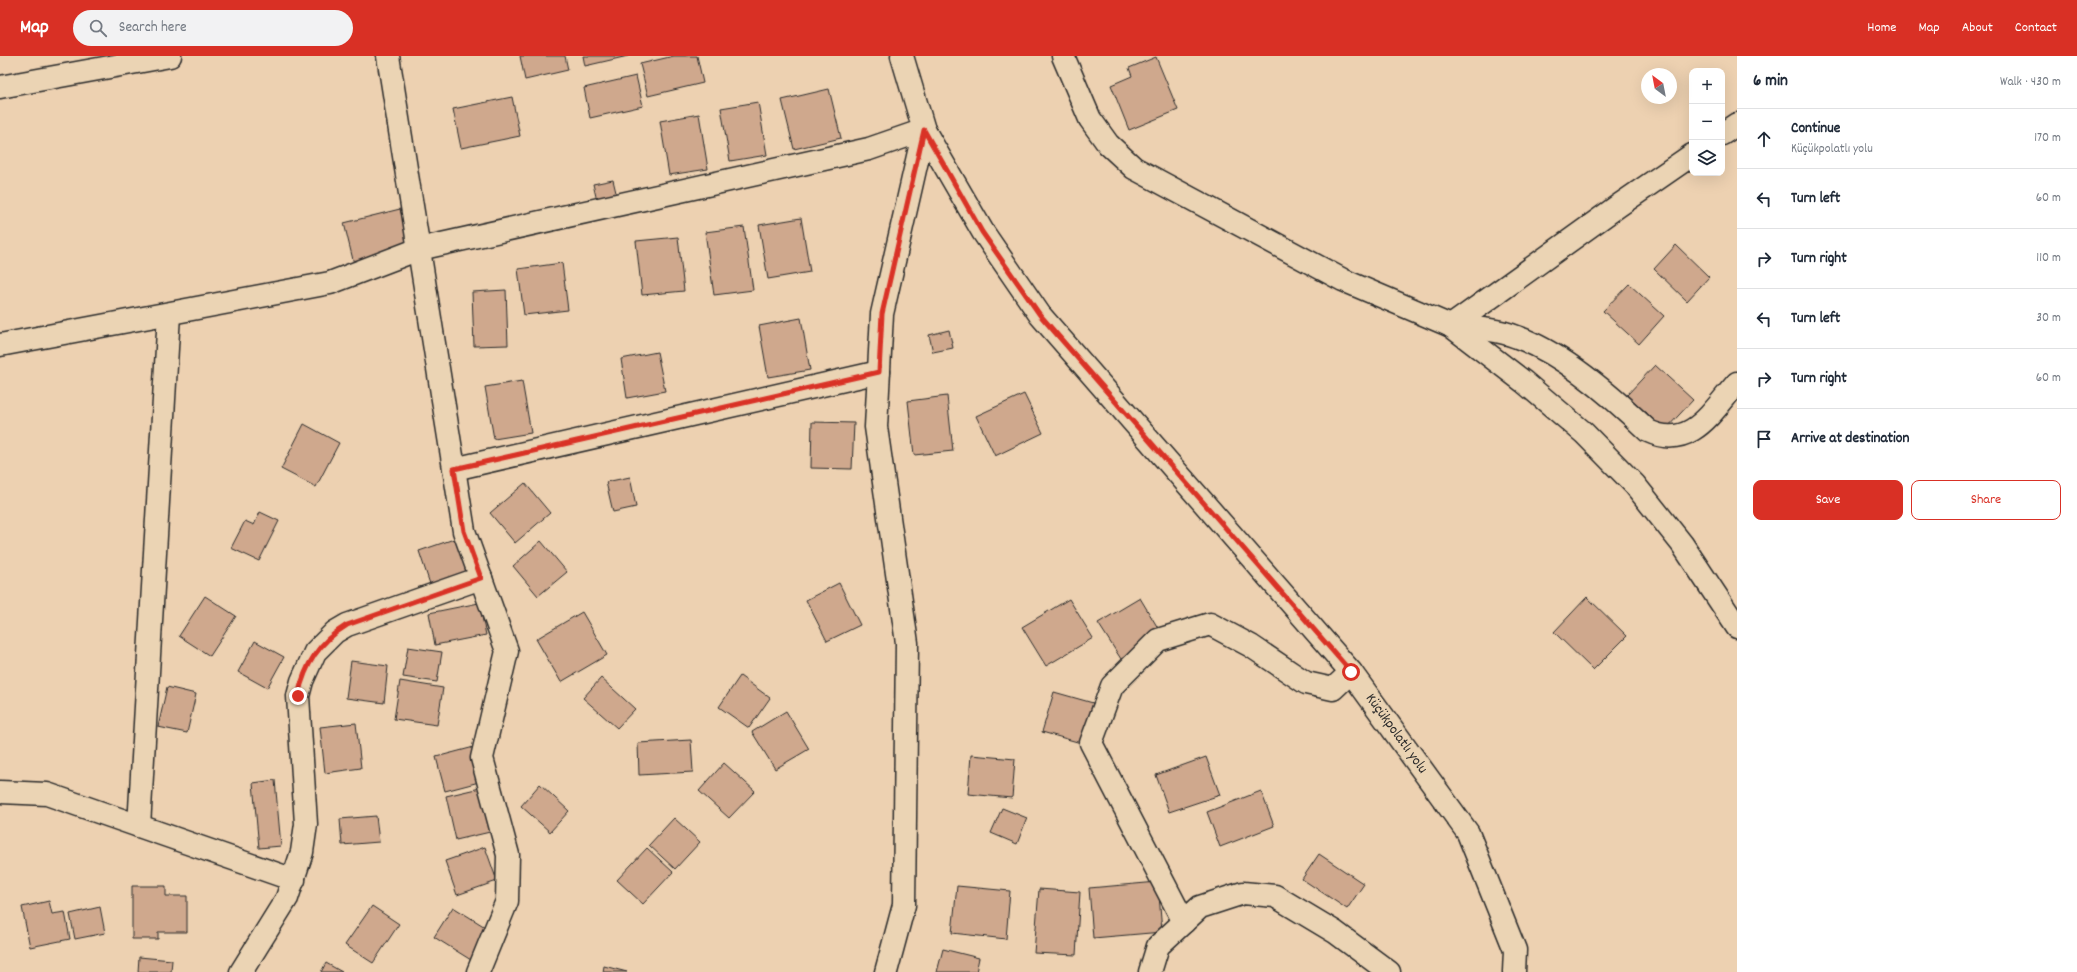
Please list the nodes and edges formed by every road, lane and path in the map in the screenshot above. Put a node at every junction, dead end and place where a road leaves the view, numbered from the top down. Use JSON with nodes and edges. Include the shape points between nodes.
{"nodes":[{"id":1,"x":170,"y":56,"type":"edge"},
{"id":2,"x":388,"y":56,"type":"edge"},
{"id":3,"x":902,"y":56,"type":"edge"},
{"id":4,"x":1063,"y":56,"type":"edge"},
{"id":5,"x":0,"y":87,"type":"edge"},
{"id":6,"x":1737,"y":124,"type":"edge"},
{"id":7,"x":924,"y":130,"type":"junction"},
{"id":8,"x":1725,"y":132,"type":"edge"},
{"id":9,"x":1689,"y":157,"type":"edge"},
{"id":10,"x":419,"y":249,"type":"junction"},
{"id":11,"x":169,"y":314,"type":"junction"},
{"id":12,"x":1451,"y":326,"type":"junction"},
{"id":13,"x":0,"y":346,"type":"edge"},
{"id":14,"x":879,"y":372,"type":"junction"},
{"id":15,"x":1737,"y":383,"type":"edge"},
{"id":16,"x":454,"y":469,"type":"junction"},
{"id":17,"x":481,"y":578,"type":"junction"},
{"id":18,"x":1737,"y":627,"type":"edge"},
{"id":19,"x":1351,"y":672,"type":"junction"},
{"id":20,"x":0,"y":792,"type":"edge"},
{"id":21,"x":139,"y":826,"type":"junction"},
{"id":22,"x":294,"y":880,"type":"junction"},
{"id":23,"x":1184,"y":922,"type":"junction"},
{"id":24,"x":241,"y":972,"type":"edge"},
{"id":25,"x":478,"y":972,"type":"edge"},
{"id":26,"x":886,"y":972,"type":"edge"},
{"id":27,"x":1150,"y":972,"type":"edge"},
{"id":28,"x":1389,"y":972,"type":"edge"},
{"id":29,"x":1514,"y":972,"type":"edge"}],
"edges":[{"from":1,"to":5,"type":"street"},
{"from":2,"to":10,"type":"street"},
{"from":3,"to":7,"type":"street","name":"Küçükpolatlı yolu"},
{"from":4,"to":12,"type":"street","via":[[1090,119],[1108,144],[1134,168],[1343,280]]},
{"from":6,"to":8,"type":"street"},
{"from":7,"to":10,"type":"street","via":[[869,150]]},
{"from":7,"to":14,"type":"street","via":[[882,314]]},
{"from":7,"to":19,"type":"street","name":"Küçükpolatlı yolu","via":[[982,232],[1040,315]]},
{"from":9,"to":12,"type":"street"},
{"from":10,"to":11,"type":"street","via":[[330,284]]},
{"from":10,"to":16,"type":"street"},
{"from":11,"to":13,"type":"street"},
{"from":11,"to":21,"type":"street"},
{"from":12,"to":15,"type":"street","via":[[1486,329],[1517,337],[1543,350],[1597,385],[1648,431],[1658,436],[1679,436],[1696,429]]},
{"from":12,"to":18,"type":"street","via":[[1524,382],[1584,433],[1635,485],[1682,544]]},
{"from":14,"to":16,"type":"street"},
{"from":14,"to":26,"type":"street","via":[[876,427],[907,643],[904,905]]},
{"from":16,"to":17,"type":"street","via":[[464,531]]},
{"from":17,"to":22,"type":"street","via":[[347,625],[335,632],[315,652],[307,666],[298,696],[306,824]]},
{"from":17,"to":25,"type":"street","via":[[507,651],[482,758],[508,855],[507,901]]},
{"from":19,"to":23,"type":"street","via":[[1333,689],[1306,683],[1251,646],[1210,624],[1158,640],[1112,686],[1091,743]]},
{"from":19,"to":29,"type":"street","name":"Küçükpolatlı yolu","via":[[1468,833],[1516,950]]},
{"from":20,"to":21,"type":"street","via":[[47,794]]},
{"from":21,"to":22,"type":"street"},
{"from":22,"to":24,"type":"street","via":[[277,916]]},
{"from":23,"to":27,"type":"street","via":[[1158,946]]},
{"from":23,"to":28,"type":"street","via":[[1200,907],[1243,893],[1276,896],[1336,932]]}]}
